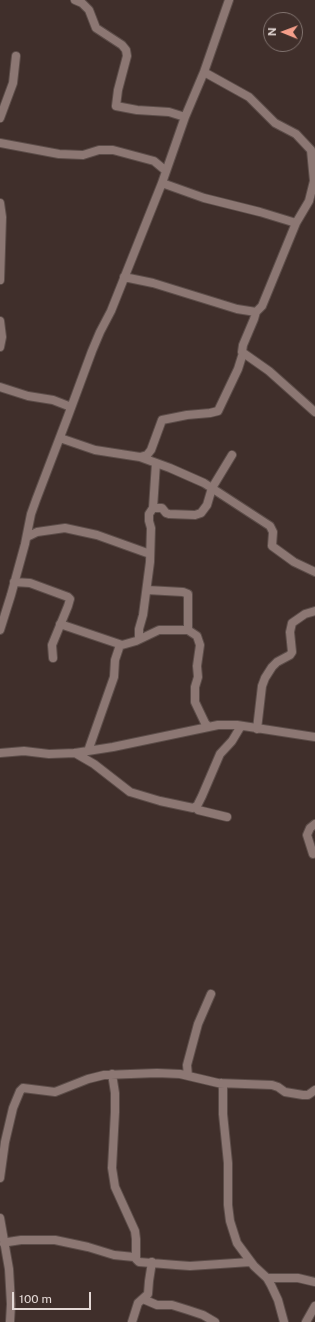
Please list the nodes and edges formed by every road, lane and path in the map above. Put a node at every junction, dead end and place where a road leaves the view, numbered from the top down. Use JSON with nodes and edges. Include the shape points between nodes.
{"nodes":[{"id":1,"x":75,"y":0,"type":"edge"},
{"id":2,"x":229,"y":0,"type":"edge"},
{"id":3,"x":16,"y":56,"type":"dead end"},
{"id":4,"x":204,"y":72,"type":"junction"},
{"id":5,"x":186,"y":117,"type":"junction"},
{"id":6,"x":0,"y":118,"type":"edge"},
{"id":7,"x":0,"y":143,"type":"edge"},
{"id":8,"x":313,"y":147,"type":"edge"},
{"id":9,"x":166,"y":171,"type":"junction"},
{"id":10,"x":315,"y":181,"type":"edge"},
{"id":11,"x":162,"y":183,"type":"junction"},
{"id":12,"x":0,"y":203,"type":"edge"},
{"id":13,"x":296,"y":223,"type":"junction"},
{"id":14,"x":0,"y":233,"type":"edge"},
{"id":15,"x":124,"y":277,"type":"junction"},
{"id":16,"x":0,"y":280,"type":"edge"},
{"id":17,"x":256,"y":312,"type":"junction"},
{"id":18,"x":0,"y":321,"type":"edge"},
{"id":19,"x":0,"y":325,"type":"edge"},
{"id":20,"x":0,"y":347,"type":"edge"},
{"id":21,"x":243,"y":353,"type":"junction"},
{"id":22,"x":0,"y":387,"type":"edge"},
{"id":23,"x":71,"y":407,"type":"junction"},
{"id":24,"x":315,"y":412,"type":"edge"},
{"id":25,"x":60,"y":438,"type":"junction"},
{"id":26,"x":232,"y":455,"type":"dead end"},
{"id":27,"x":140,"y":457,"type":"junction"},
{"id":28,"x":156,"y":463,"type":"junction"},
{"id":29,"x":212,"y":488,"type":"junction"},
{"id":30,"x":153,"y":508,"type":"junction"},
{"id":31,"x":27,"y":537,"type":"junction"},
{"id":32,"x":150,"y":554,"type":"junction"},
{"id":33,"x":315,"y":572,"type":"edge"},
{"id":34,"x":14,"y":582,"type":"junction"},
{"id":35,"x":147,"y":590,"type":"junction"},
{"id":36,"x":0,"y":602,"type":"edge"},
{"id":37,"x":9,"y":602,"type":"junction"},
{"id":38,"x":315,"y":610,"type":"edge"},
{"id":39,"x":60,"y":624,"type":"junction"},
{"id":40,"x":0,"y":630,"type":"edge"},
{"id":41,"x":188,"y":630,"type":"junction"},
{"id":42,"x":138,"y":639,"type":"junction"},
{"id":43,"x":120,"y":645,"type":"junction"},
{"id":44,"x":53,"y":658,"type":"dead end"},
{"id":45,"x":208,"y":726,"type":"junction"},
{"id":46,"x":241,"y":726,"type":"junction"},
{"id":47,"x":257,"y":729,"type":"junction"},
{"id":48,"x":315,"y":737,"type":"edge"},
{"id":49,"x":88,"y":751,"type":"junction"},
{"id":50,"x":75,"y":753,"type":"junction"},
{"id":51,"x":0,"y":754,"type":"edge"},
{"id":52,"x":195,"y":807,"type":"junction"},
{"id":53,"x":227,"y":817,"type":"dead end"},
{"id":54,"x":315,"y":824,"type":"edge"},
{"id":55,"x":313,"y":854,"type":"dead end"},
{"id":56,"x":211,"y":994,"type":"dead end"},
{"id":57,"x":112,"y":1074,"type":"junction"},
{"id":58,"x":188,"y":1076,"type":"junction"},
{"id":59,"x":221,"y":1083,"type":"junction"},
{"id":60,"x":315,"y":1090,"type":"edge"},
{"id":61,"x":0,"y":1178,"type":"edge"},
{"id":62,"x":0,"y":1218,"type":"edge"},
{"id":63,"x":4,"y":1244,"type":"junction"},
{"id":64,"x":136,"y":1257,"type":"junction"},
{"id":65,"x":152,"y":1262,"type":"junction"},
{"id":66,"x":250,"y":1262,"type":"junction"},
{"id":67,"x":266,"y":1278,"type":"junction"},
{"id":68,"x":315,"y":1282,"type":"edge"},
{"id":69,"x":143,"y":1299,"type":"junction"},
{"id":70,"x":315,"y":1306,"type":"edge"},
{"id":71,"x":10,"y":1322,"type":"edge"},
{"id":72,"x":132,"y":1322,"type":"edge"},
{"id":73,"x":215,"y":1322,"type":"edge"},
{"id":74,"x":284,"y":1322,"type":"edge"},
{"id":75,"x":306,"y":1322,"type":"edge"}],
"edges":[{"from":1,"to":5,"type":"street","via":[[89,10],[96,28],[127,52],[116,106],[169,112]]},
{"from":2,"to":4,"type":"street"},
{"from":3,"to":6,"type":"street","via":[[13,83]]},
{"from":4,"to":5,"type":"street"},
{"from":4,"to":8,"type":"street","via":[[249,97],[275,123]]},
{"from":5,"to":9,"type":"street"},
{"from":7,"to":9,"type":"street","via":[[59,154],[83,155],[103,149],[113,150],[154,161]]},
{"from":8,"to":10,"type":"street"},
{"from":9,"to":11,"type":"street"},
{"from":10,"to":13,"type":"street","via":[[309,201]]},
{"from":11,"to":13,"type":"street","via":[[204,198]]},
{"from":11,"to":15,"type":"street"},
{"from":12,"to":14,"type":"street"},
{"from":13,"to":17,"type":"street","via":[[262,306]]},
{"from":14,"to":16,"type":"street"},
{"from":15,"to":17,"type":"street"},
{"from":15,"to":23,"type":"street"},
{"from":17,"to":21,"type":"street","via":[[243,345]]},
{"from":18,"to":19,"type":"street"},
{"from":19,"to":20,"type":"street"},
{"from":21,"to":24,"type":"street","via":[[269,371]]},
{"from":21,"to":27,"type":"street","via":[[218,411],[162,420],[151,450],[147,455]]},
{"from":22,"to":23,"type":"street"},
{"from":23,"to":25,"type":"street"},
{"from":25,"to":27,"type":"street","via":[[95,450]]},
{"from":25,"to":31,"type":"street","via":[[31,514]]},
{"from":26,"to":29,"type":"street"},
{"from":27,"to":28,"type":"street"},
{"from":28,"to":29,"type":"street"},
{"from":28,"to":30,"type":"street"},
{"from":29,"to":30,"type":"street","via":[[207,505],[201,513],[170,514],[162,508]]},
{"from":29,"to":33,"type":"street","via":[[270,526],[273,532],[272,546],[294,562]]},
{"from":30,"to":32,"type":"street","via":[[149,514]]},
{"from":31,"to":32,"type":"street","via":[[37,532],[65,528],[97,535]]},
{"from":31,"to":34,"type":"street"},
{"from":32,"to":35,"type":"street"},
{"from":34,"to":37,"type":"street"},
{"from":34,"to":39,"type":"street","via":[[30,584],[69,598]]},
{"from":35,"to":41,"type":"street","via":[[187,594]]},
{"from":35,"to":42,"type":"street"},
{"from":36,"to":37,"type":"street"},
{"from":37,"to":40,"type":"street"},
{"from":38,"to":47,"type":"street","via":[[292,623],[292,652],[272,666],[265,678]]},
{"from":39,"to":43,"type":"street"},
{"from":39,"to":44,"type":"street","via":[[52,645]]},
{"from":41,"to":42,"type":"street","via":[[159,630]]},
{"from":41,"to":45,"type":"street","via":[[197,636],[200,643],[195,702]]},
{"from":42,"to":43,"type":"street"},
{"from":43,"to":49,"type":"street","via":[[114,675]]},
{"from":45,"to":46,"type":"street"},
{"from":45,"to":49,"type":"street"},
{"from":46,"to":47,"type":"street"},
{"from":46,"to":52,"type":"street","via":[[220,754]]},
{"from":47,"to":48,"type":"street"},
{"from":49,"to":50,"type":"street"},
{"from":50,"to":51,"type":"street","via":[[49,754],[24,751]]},
{"from":50,"to":52,"type":"street","via":[[94,764],[130,792],[175,805]]},
{"from":52,"to":53,"type":"street"},
{"from":54,"to":55,"type":"street","via":[[307,835]]},
{"from":56,"to":58,"type":"street","via":[[198,1024],[187,1065]]},
{"from":57,"to":58,"type":"street","via":[[157,1073]]},
{"from":57,"to":61,"type":"street","via":[[88,1079],[57,1092],[25,1088],[21,1090],[10,1121]]},
{"from":57,"to":64,"type":"street","via":[[115,1093],[112,1168],[116,1186],[135,1231]]},
{"from":58,"to":59,"type":"street"},
{"from":59,"to":60,"type":"street","via":[[272,1086],[285,1092],[303,1095]]},
{"from":59,"to":66,"type":"street","via":[[228,1163],[228,1214],[237,1243]]},
{"from":62,"to":63,"type":"street"},
{"from":63,"to":64,"type":"street","via":[[21,1240],[55,1240],[114,1255]]},
{"from":63,"to":71,"type":"street","via":[[9,1269]]},
{"from":64,"to":65,"type":"street","via":[[138,1262]]},
{"from":65,"to":66,"type":"street","via":[[190,1266]]},
{"from":65,"to":69,"type":"street","via":[[148,1294]]},
{"from":66,"to":67,"type":"street"},
{"from":67,"to":68,"type":"street","via":[[298,1278]]},
{"from":67,"to":74,"type":"street","via":[[278,1300]]},
{"from":69,"to":72,"type":"street","via":[[138,1303]]},
{"from":69,"to":73,"type":"street","via":[[183,1308]]},
{"from":70,"to":75,"type":"street"}]}
